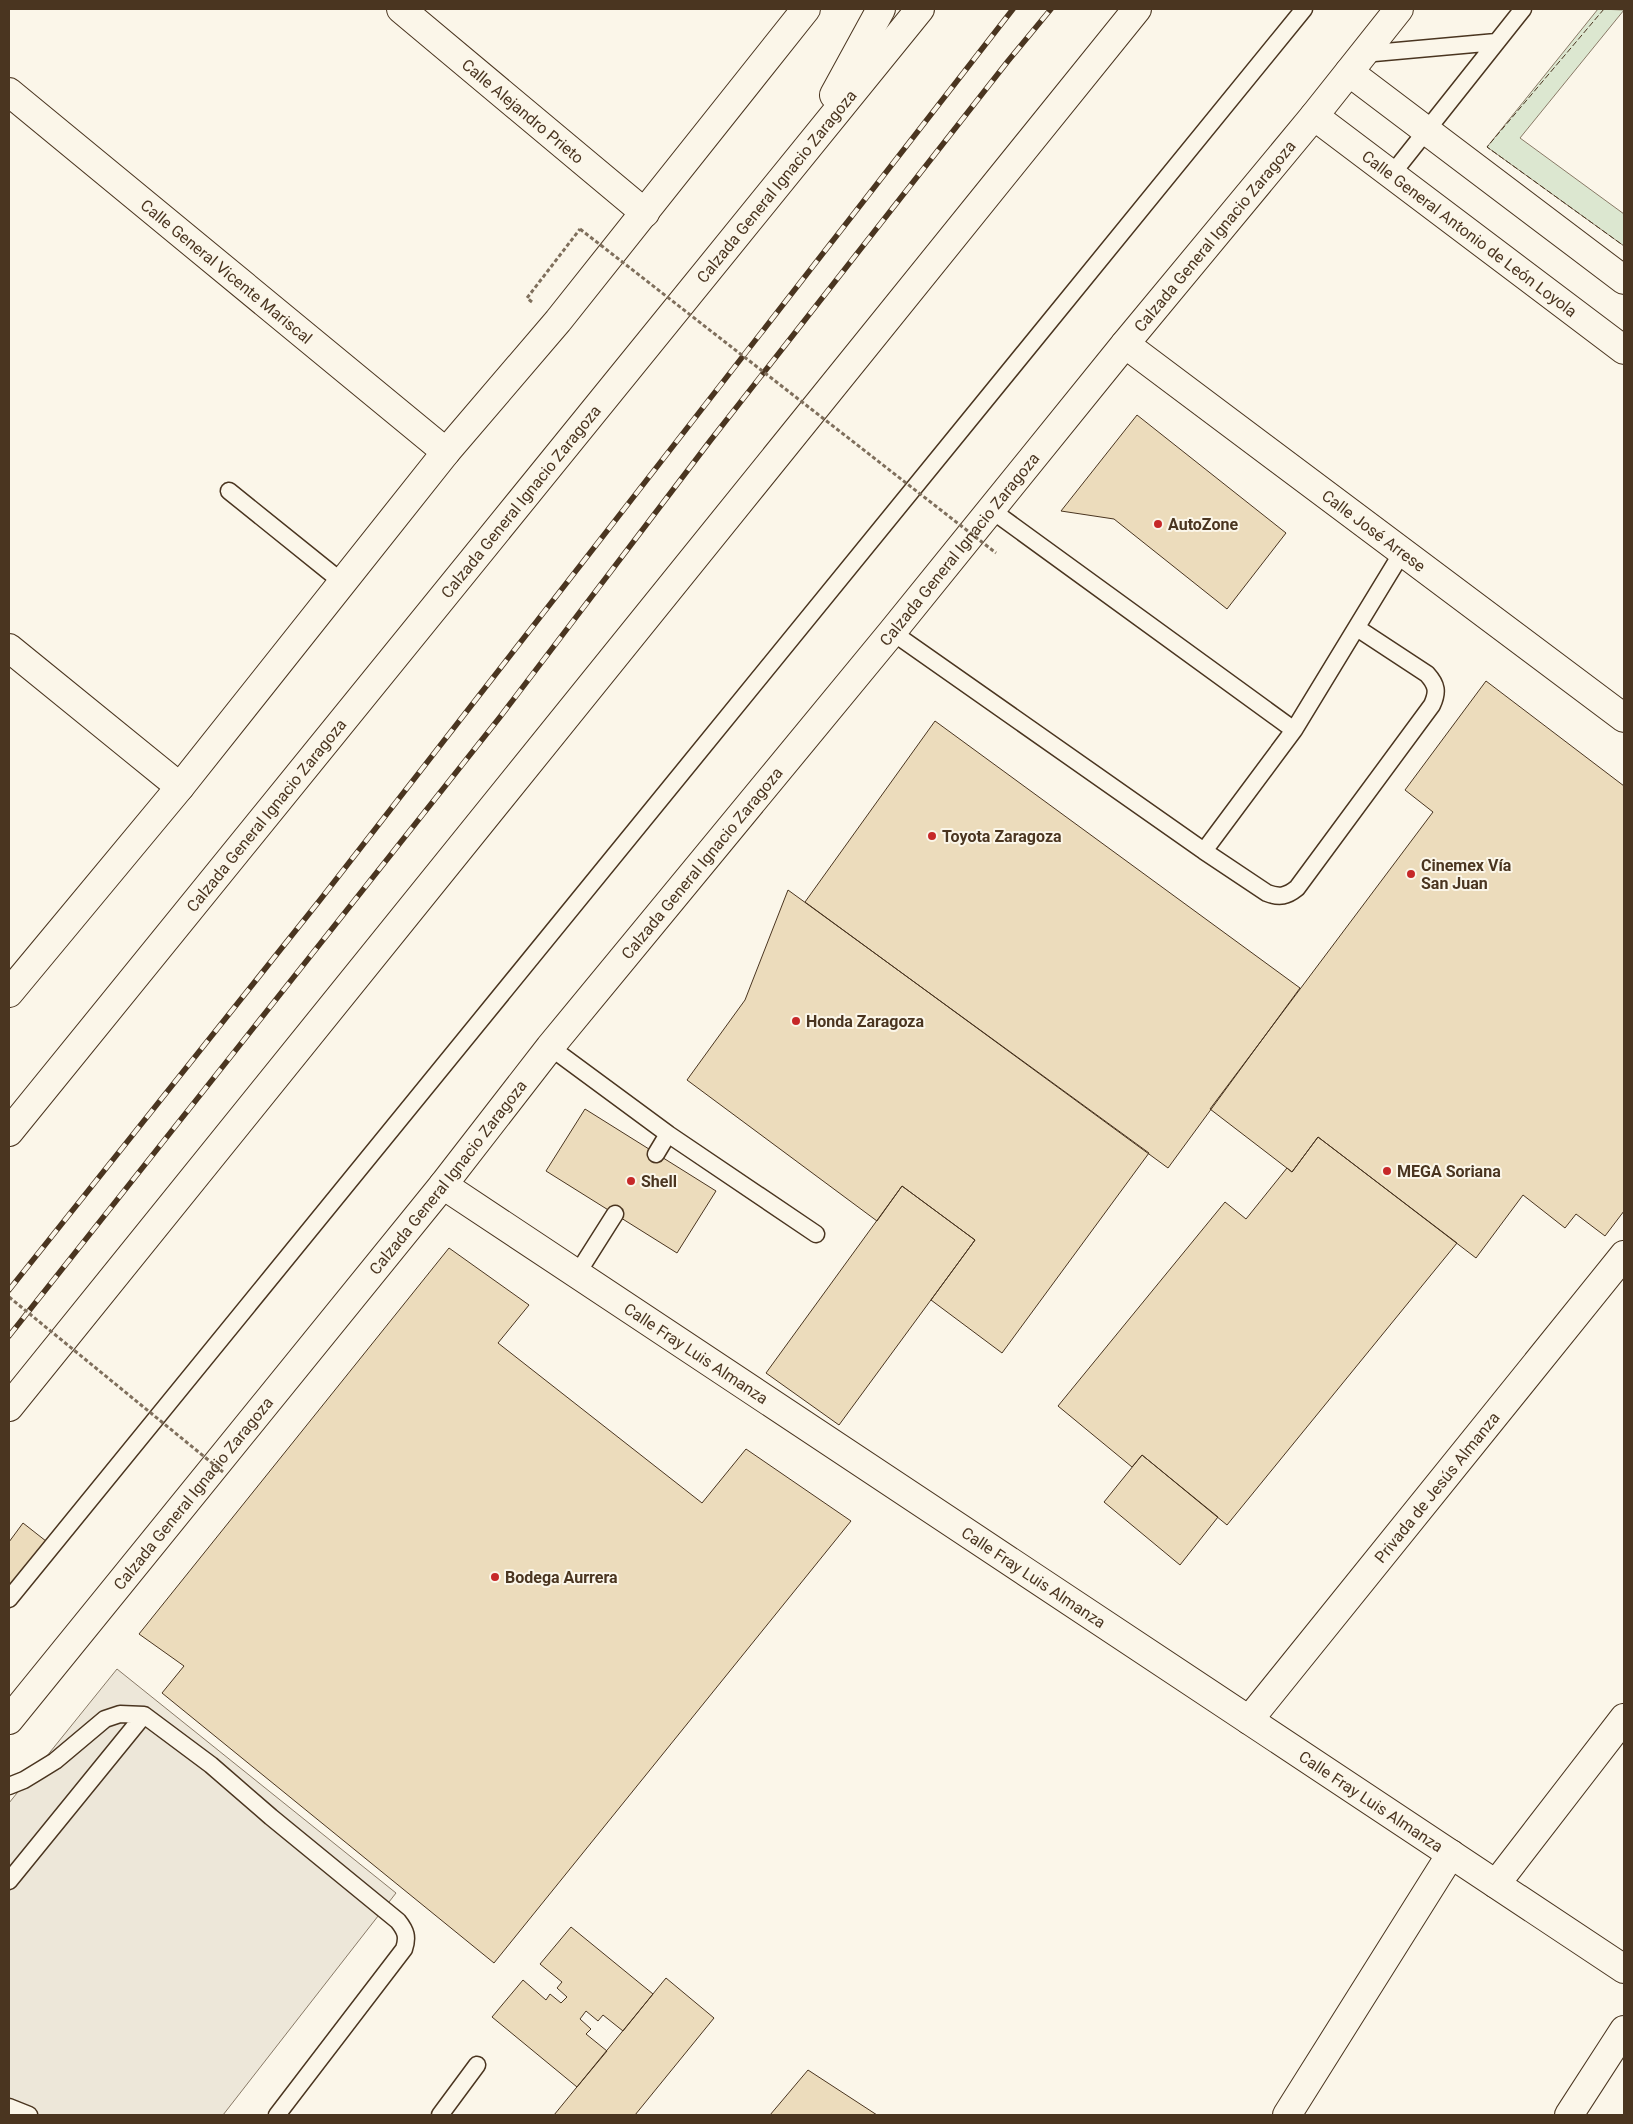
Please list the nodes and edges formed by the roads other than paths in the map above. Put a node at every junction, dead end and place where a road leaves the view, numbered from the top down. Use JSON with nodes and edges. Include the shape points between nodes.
{"nodes":[{"id":1,"x":401,"y":9,"type":"edge"},
{"id":2,"x":806,"y":9,"type":"edge"},
{"id":3,"x":881,"y":9,"type":"edge"},
{"id":4,"x":920,"y":9,"type":"edge"},
{"id":5,"x":1137,"y":9,"type":"edge"},
{"id":6,"x":1304,"y":9,"type":"edge"},
{"id":7,"x":1399,"y":9,"type":"edge"},
{"id":8,"x":1523,"y":9,"type":"edge"},
{"id":9,"x":1496,"y":42,"type":"junction"},
{"id":10,"x":1356,"y":63,"type":"junction"},
{"id":11,"x":9,"y":92,"type":"edge"},
{"id":12,"x":1314,"y":116,"type":"junction"},
{"id":13,"x":1426,"y":131,"type":"junction"},
{"id":14,"x":803,"y":154,"type":"junction"},
{"id":15,"x":1392,"y":174,"type":"junction"},
{"id":16,"x":645,"y":213,"type":"junction"},
{"id":17,"x":1624,"y":280,"type":"edge"},
{"id":18,"x":1125,"y":344,"type":"junction"},
{"id":19,"x":1624,"y":350,"type":"edge"},
{"id":20,"x":446,"y":452,"type":"junction"},
{"id":21,"x":229,"y":491,"type":"dead end"},
{"id":22,"x":990,"y":509,"type":"junction"},
{"id":23,"x":1403,"y":550,"type":"junction"},
{"id":24,"x":342,"y":582,"type":"junction"},
{"id":25,"x":1357,"y":628,"type":"junction"},
{"id":26,"x":892,"y":632,"type":"junction"},
{"id":27,"x":9,"y":648,"type":"edge"},
{"id":28,"x":1624,"y":718,"type":"edge"},
{"id":29,"x":1294,"y":730,"type":"junction"},
{"id":30,"x":180,"y":787,"type":"junction"},
{"id":31,"x":1204,"y":851,"type":"junction"},
{"id":32,"x":9,"y":993,"type":"edge"},
{"id":33,"x":550,"y":1047,"type":"junction"},
{"id":34,"x":9,"y":1132,"type":"edge"},
{"id":35,"x":668,"y":1134,"type":"junction"},
{"id":36,"x":656,"y":1154,"type":"dead end"},
{"id":37,"x":443,"y":1185,"type":"junction"},
{"id":38,"x":615,"y":1214,"type":"dead end"},
{"id":39,"x":816,"y":1234,"type":"dead end"},
{"id":40,"x":1624,"y":1255,"type":"edge"},
{"id":41,"x":577,"y":1274,"type":"junction"},
{"id":42,"x":9,"y":1407,"type":"edge"},
{"id":43,"x":9,"y":1599,"type":"edge"},
{"id":44,"x":144,"y":1715,"type":"junction"},
{"id":45,"x":1624,"y":1718,"type":"edge"},
{"id":46,"x":9,"y":1720,"type":"edge"},
{"id":47,"x":1249,"y":1720,"type":"junction"},
{"id":48,"x":9,"y":1786,"type":"edge"},
{"id":49,"x":1451,"y":1854,"type":"junction"},
{"id":50,"x":9,"y":1881,"type":"edge"},
{"id":51,"x":1496,"y":1884,"type":"junction"},
{"id":52,"x":1624,"y":1969,"type":"edge"},
{"id":53,"x":1624,"y":2030,"type":"edge"},
{"id":54,"x":478,"y":2065,"type":"dead end"},
{"id":55,"x":9,"y":2107,"type":"edge"},
{"id":56,"x":29,"y":2115,"type":"edge"},
{"id":57,"x":277,"y":2115,"type":"edge"},
{"id":58,"x":440,"y":2115,"type":"edge"},
{"id":59,"x":1287,"y":2115,"type":"edge"},
{"id":60,"x":1569,"y":2115,"type":"edge"}],
"edges":[{"from":1,"to":16,"type":"main road","name":"Calle Alejandro Prieto"},
{"from":2,"to":16,"type":"main road"},
{"from":3,"to":14,"type":"main road"},
{"from":4,"to":14,"type":"main road","name":"Calzada General Ignacio Zaragoza"},
{"from":5,"to":42,"type":"main road"},
{"from":6,"to":43,"type":"lane"},
{"from":7,"to":10,"type":"main road","name":"Calzada General Ignacio Zaragoza"},
{"from":8,"to":9,"type":"lane"},
{"from":9,"to":10,"type":"lane"},
{"from":9,"to":13,"type":"lane"},
{"from":10,"to":12,"type":"main road","name":"Calzada General Ignacio Zaragoza"},
{"from":10,"to":13,"type":"main road"},
{"from":11,"to":20,"type":"main road","name":"Calle General Vicente Mariscal"},
{"from":12,"to":15,"type":"main road","name":"Calle General Antonio de León Loyola"},
{"from":12,"to":18,"type":"main road","name":"Calzada General Ignacio Zaragoza"},
{"from":13,"to":15,"type":"lane"},
{"from":13,"to":17,"type":"main road"},
{"from":14,"to":34,"type":"main road","name":"Calzada General Ignacio Zaragoza"},
{"from":15,"to":19,"type":"main road","name":"Calle General Antonio de León Loyola"},
{"from":16,"to":20,"type":"main road","via":[[558,322]]},
{"from":18,"to":22,"type":"main road","name":"Calzada General Ignacio Zaragoza"},
{"from":18,"to":23,"type":"main road","name":"Calle José Arrese"},
{"from":20,"to":24,"type":"main road"},
{"from":21,"to":24,"type":"lane"},
{"from":22,"to":26,"type":"main road","name":"Calzada General Ignacio Zaragoza"},
{"from":22,"to":29,"type":"lane"},
{"from":23,"to":25,"type":"lane"},
{"from":23,"to":28,"type":"main road","name":"Calle José Arrese"},
{"from":24,"to":30,"type":"main road"},
{"from":25,"to":29,"type":"lane"},
{"from":25,"to":31,"type":"lane","via":[[1427,674],[1435,683],[1437,694],[1432,705],[1297,888],[1288,895],[1278,897],[1267,893]]},
{"from":26,"to":31,"type":"lane"},
{"from":26,"to":33,"type":"main road","name":"Calzada General Ignacio Zaragoza"},
{"from":27,"to":30,"type":"main road"},
{"from":29,"to":31,"type":"lane"},
{"from":30,"to":32,"type":"main road"},
{"from":33,"to":35,"type":"lane"},
{"from":33,"to":37,"type":"main road","name":"Calzada General Ignacio Zaragoza"},
{"from":35,"to":36,"type":"lane"},
{"from":35,"to":39,"type":"lane"},
{"from":37,"to":41,"type":"main road","name":"Calle Fray Luis Almanza"},
{"from":37,"to":46,"type":"main road","name":"Calzada General Ignacio Zaragoza"},
{"from":38,"to":41,"type":"lane"},
{"from":40,"to":47,"type":"main road","name":"Privada de Jesús Almanza"},
{"from":41,"to":47,"type":"main road","name":"Calle Fray Luis Almanza"},
{"from":44,"to":48,"type":"lane","via":[[120,1714],[105,1719],[54,1761]]},
{"from":44,"to":50,"type":"lane"},
{"from":44,"to":57,"type":"lane","via":[[212,1765],[398,1921],[408,1939],[404,1949]]},
{"from":45,"to":51,"type":"main road"},
{"from":47,"to":49,"type":"main road","name":"Calle Fray Luis Almanza"},
{"from":49,"to":51,"type":"main road","name":"Calle Fray Luis Almanza"},
{"from":49,"to":59,"type":"main road"},
{"from":51,"to":52,"type":"main road","name":"Calle Fray Luis Almanza"},
{"from":53,"to":60,"type":"main road"},
{"from":54,"to":58,"type":"lane"},
{"from":55,"to":56,"type":"lane"}]}
